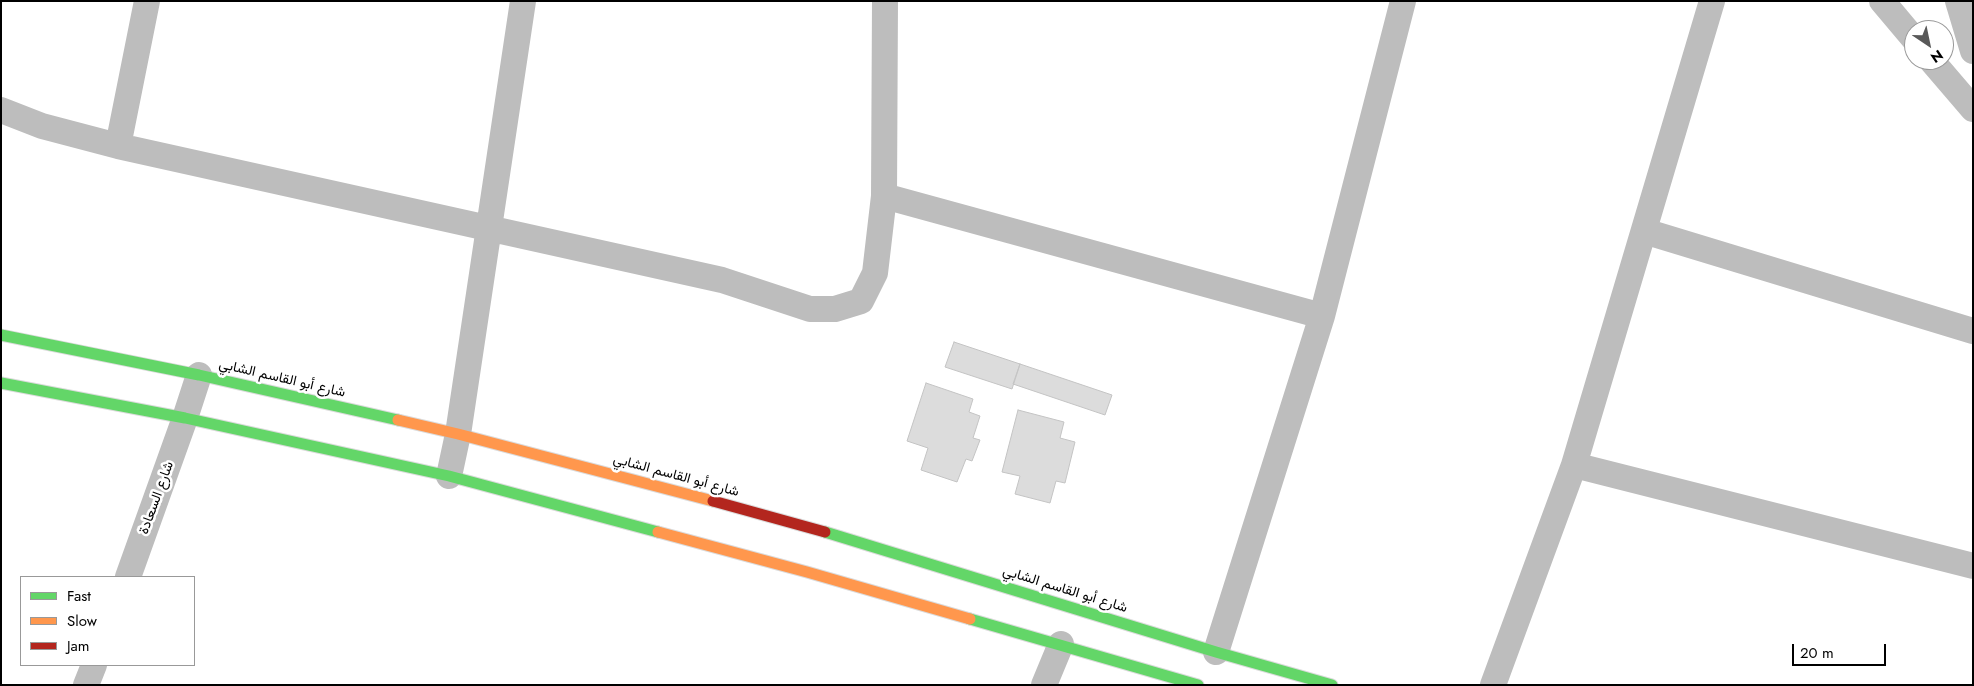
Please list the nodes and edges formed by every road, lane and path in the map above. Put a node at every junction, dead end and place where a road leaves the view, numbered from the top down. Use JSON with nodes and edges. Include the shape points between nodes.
{"nodes":[{"id":1,"x":148,"y":1,"type":"edge"},
{"id":2,"x":523,"y":1,"type":"edge"},
{"id":3,"x":1403,"y":1,"type":"edge"},
{"id":4,"x":1712,"y":1,"type":"edge"},
{"id":5,"x":1882,"y":1,"type":"edge"},
{"id":6,"x":1958,"y":1,"type":"edge"},
{"id":7,"x":879,"y":2,"type":"edge"},
{"id":8,"x":1904,"y":27,"type":"edge"},
{"id":9,"x":1973,"y":51,"type":"edge"},
{"id":10,"x":1940,"y":70,"type":"edge"},
{"id":11,"x":1973,"y":109,"type":"edge"},
{"id":12,"x":1,"y":110,"type":"edge"},
{"id":13,"x":118,"y":146,"type":"junction"},
{"id":14,"x":884,"y":196,"type":"junction"},
{"id":15,"x":489,"y":228,"type":"junction"},
{"id":16,"x":1644,"y":231,"type":"junction"},
{"id":17,"x":1322,"y":316,"type":"junction"},
{"id":18,"x":1973,"y":331,"type":"edge"},
{"id":19,"x":1,"y":335,"type":"edge"},
{"id":20,"x":198,"y":375,"type":"junction"},
{"id":21,"x":1,"y":383,"type":"edge"},
{"id":22,"x":185,"y":418,"type":"junction"},
{"id":23,"x":458,"y":434,"type":"junction"},
{"id":24,"x":1574,"y":465,"type":"junction"},
{"id":25,"x":449,"y":476,"type":"junction"},
{"id":26,"x":1973,"y":566,"type":"edge"},
{"id":27,"x":128,"y":576,"type":"edge"},
{"id":28,"x":1061,"y":644,"type":"junction"},
{"id":29,"x":1216,"y":652,"type":"junction"},
{"id":30,"x":94,"y":666,"type":"edge"},
{"id":31,"x":86,"y":685,"type":"edge"},
{"id":32,"x":1044,"y":685,"type":"edge"},
{"id":33,"x":1198,"y":685,"type":"edge"},
{"id":34,"x":1332,"y":685,"type":"edge"},
{"id":35,"x":1493,"y":685,"type":"edge"}],
"edges":[{"from":1,"to":13,"type":"street"},
{"from":2,"to":15,"type":"street"},
{"from":3,"to":17,"type":"street"},
{"from":4,"to":16,"type":"street"},
{"from":5,"to":8,"type":"street"},
{"from":6,"to":9,"type":"street"},
{"from":7,"to":14,"type":"street"},
{"from":10,"to":11,"type":"street"},
{"from":12,"to":13,"type":"street","via":[[42,126]]},
{"from":13,"to":15,"type":"street"},
{"from":14,"to":15,"type":"street","via":[[875,273],[862,301],[835,309],[810,309],[722,280]]},
{"from":14,"to":17,"type":"street"},
{"from":15,"to":23,"type":"street"},
{"from":16,"to":18,"type":"street"},
{"from":16,"to":24,"type":"street"},
{"from":17,"to":29,"type":"street"},
{"from":19,"to":20,"type":"main road","name":"شارع أبو القاسم الشابي"},
{"from":20,"to":22,"type":"street","name":"شارع السعادة"},
{"from":20,"to":23,"type":"main road","name":"شارع أبو القاسم الشابي"},
{"from":21,"to":22,"type":"main road"},
{"from":22,"to":25,"type":"main road"},
{"from":22,"to":27,"type":"street","name":"شارع السعادة"},
{"from":23,"to":25,"type":"street"},
{"from":23,"to":29,"type":"main road","name":"شارع أبو القاسم الشابي","via":[[813,528]]},
{"from":24,"to":26,"type":"street"},
{"from":24,"to":35,"type":"street"},
{"from":25,"to":28,"type":"main road"},
{"from":28,"to":32,"type":"street"},
{"from":28,"to":33,"type":"main road"},
{"from":29,"to":34,"type":"main road","name":"شارع أبو القاسم الشابي"},
{"from":30,"to":31,"type":"street"}]}
